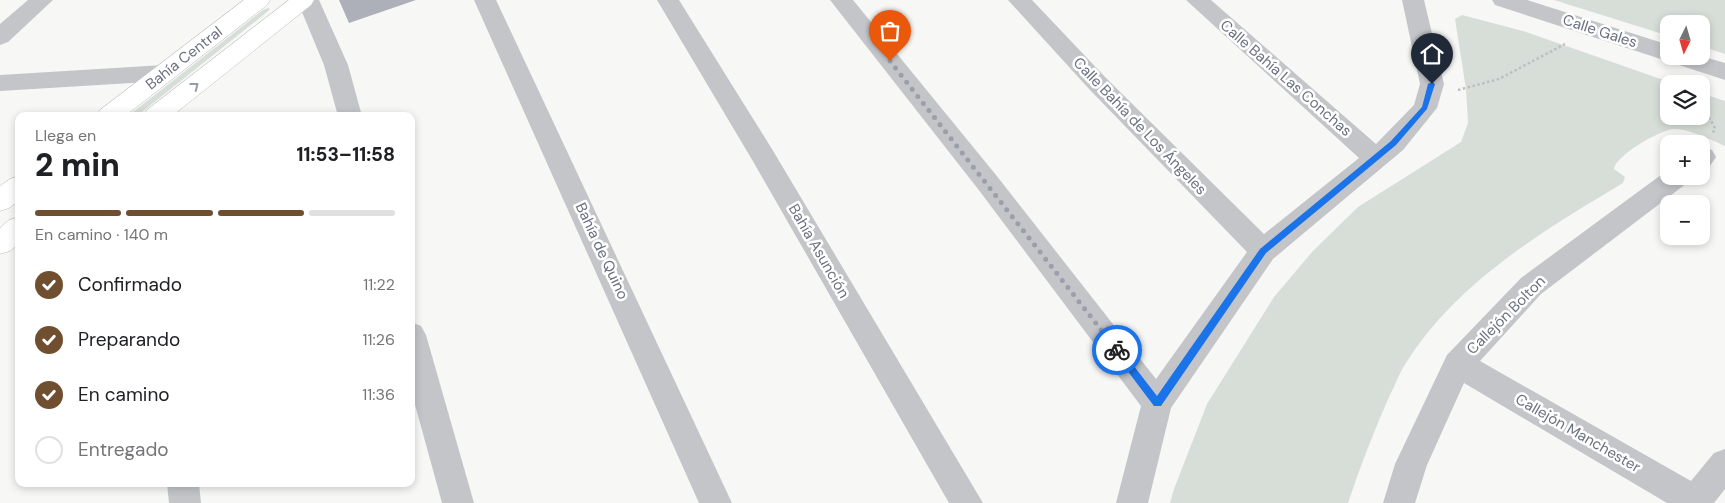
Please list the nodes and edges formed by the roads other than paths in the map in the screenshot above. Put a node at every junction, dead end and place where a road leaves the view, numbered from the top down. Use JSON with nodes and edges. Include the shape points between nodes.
{"nodes":[{"id":1,"x":42,"y":0,"type":"edge"},
{"id":2,"x":259,"y":0,"type":"edge"},
{"id":3,"x":303,"y":0,"type":"edge"},
{"id":4,"x":308,"y":0,"type":"edge"},
{"id":5,"x":485,"y":0,"type":"edge"},
{"id":6,"x":668,"y":0,"type":"edge"},
{"id":7,"x":841,"y":0,"type":"edge"},
{"id":8,"x":1019,"y":0,"type":"edge"},
{"id":9,"x":1197,"y":0,"type":"edge"},
{"id":10,"x":1413,"y":0,"type":"edge"},
{"id":11,"x":1503,"y":0,"type":"edge"},
{"id":12,"x":0,"y":37,"type":"edge"},
{"id":13,"x":1660,"y":50,"type":"edge"},
{"id":14,"x":1704,"y":65,"type":"edge"},
{"id":15,"x":1725,"y":72,"type":"edge"},
{"id":16,"x":164,"y":73,"type":"junction"},
{"id":17,"x":0,"y":83,"type":"edge"},
{"id":18,"x":113,"y":112,"type":"edge"},
{"id":19,"x":161,"y":112,"type":"edge"},
{"id":20,"x":349,"y":112,"type":"edge"},
{"id":21,"x":1375,"y":157,"type":"junction"},
{"id":22,"x":1666,"y":185,"type":"edge"},
{"id":23,"x":15,"y":189,"type":"edge"},
{"id":24,"x":0,"y":201,"type":"edge"},
{"id":25,"x":15,"y":231,"type":"edge"},
{"id":26,"x":0,"y":243,"type":"edge"},
{"id":27,"x":1263,"y":251,"type":"junction"},
{"id":28,"x":415,"y":349,"type":"edge"},
{"id":29,"x":1458,"y":364,"type":"junction"},
{"id":30,"x":1157,"y":403,"type":"junction"},
{"id":31,"x":1725,"y":464,"type":"edge"},
{"id":32,"x":183,"y":487,"type":"edge"},
{"id":33,"x":1696,"y":502,"type":"edge"},
{"id":34,"x":185,"y":503,"type":"edge"},
{"id":35,"x":458,"y":503,"type":"edge"},
{"id":36,"x":716,"y":503,"type":"edge"},
{"id":37,"x":967,"y":503,"type":"edge"},
{"id":38,"x":1132,"y":503,"type":"edge"},
{"id":39,"x":1399,"y":503,"type":"edge"}],
"edges":[{"from":1,"to":12,"type":"street"},
{"from":2,"to":16,"type":"street","name":"Bahía Central"},
{"from":19,"to":3,"type":"street","name":"Bahía Central","one_way":true},
{"from":4,"to":20,"type":"street","via":[[336,65]]},
{"from":5,"to":36,"type":"street","name":"Bahía de Quino"},
{"from":6,"to":37,"type":"street","name":"Bahía Asunción"},
{"from":7,"to":30,"type":"street","via":[[987,182]]},
{"from":8,"to":27,"type":"street","name":"Calle Bahía de Los Ángeles"},
{"from":9,"to":21,"type":"street","name":"Calle Bahía Las Conchas"},
{"from":10,"to":21,"type":"street","via":[[1432,84],[1425,108],[1394,143]]},
{"from":11,"to":13,"type":"street","name":"Calle Gales"},
{"from":14,"to":15,"type":"street"},
{"from":16,"to":17,"type":"street"},
{"from":16,"to":18,"type":"street","name":"Bahía Central"},
{"from":21,"to":27,"type":"street"},
{"from":22,"to":29,"type":"street","name":"Callejón Bolton","via":[[1531,286]]},
{"from":23,"to":24,"type":"street"},
{"from":25,"to":26,"type":"street"},
{"from":27,"to":30,"type":"street"},
{"from":28,"to":35,"type":"street"},
{"from":29,"to":33,"type":"street","name":"Callejón Manchester"},
{"from":29,"to":39,"type":"street","name":"Callejón Bolton","via":[[1411,464]]},
{"from":30,"to":38,"type":"street"},
{"from":31,"to":33,"type":"street"},
{"from":32,"to":34,"type":"street"}]}
